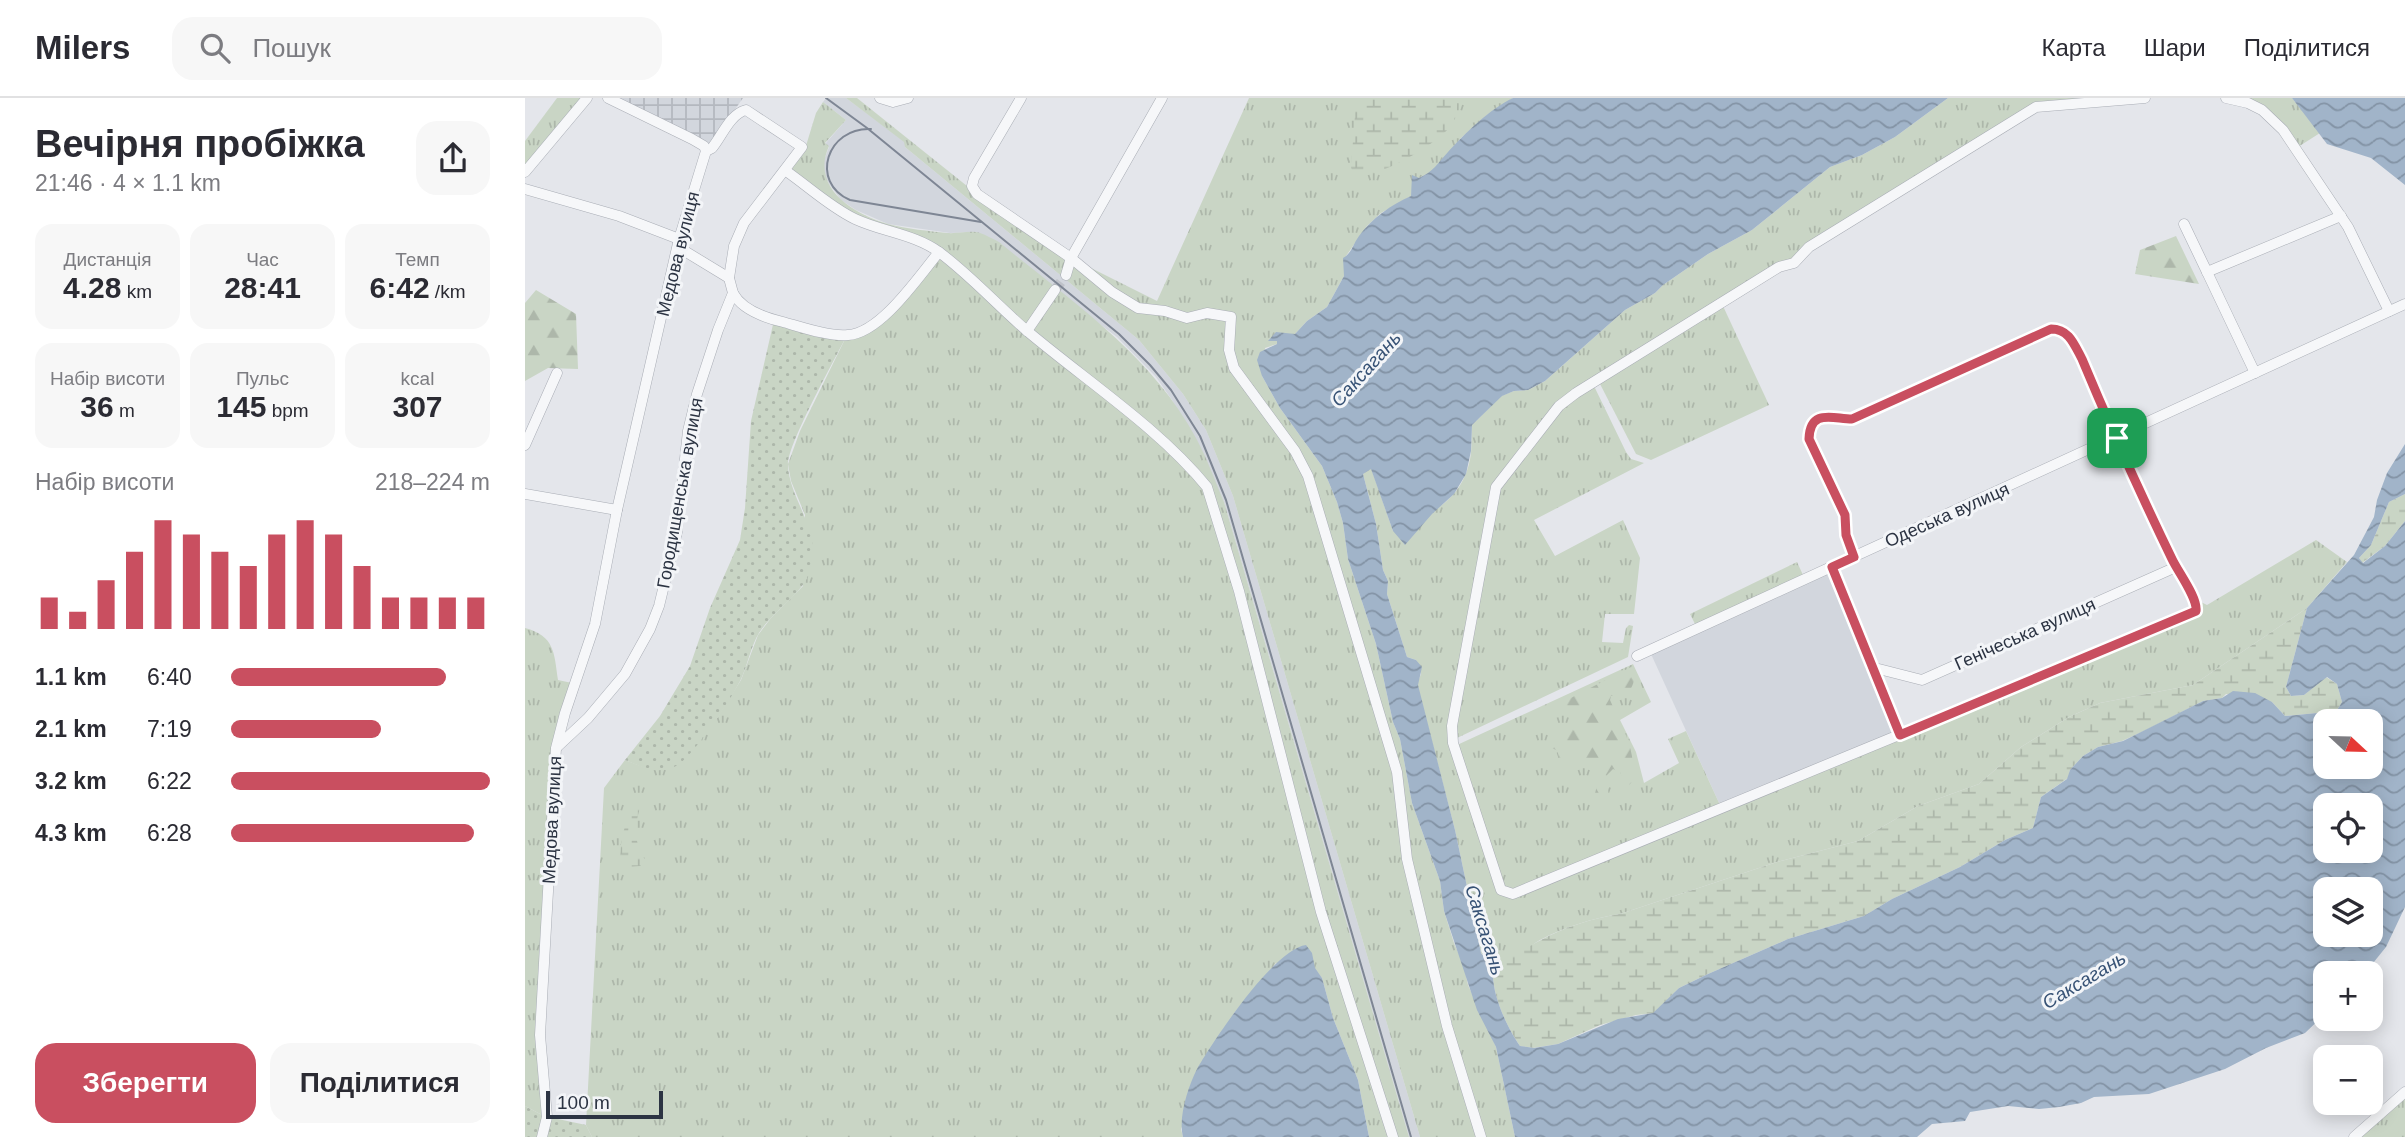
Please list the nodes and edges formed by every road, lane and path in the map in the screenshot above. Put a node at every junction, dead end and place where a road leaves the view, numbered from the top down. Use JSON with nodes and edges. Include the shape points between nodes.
{"nodes":[{"id":1,"x":587,"y":98,"type":"edge"},
{"id":2,"x":608,"y":98,"type":"edge"},
{"id":3,"x":880,"y":98,"type":"edge"},
{"id":4,"x":908,"y":98,"type":"edge"},
{"id":5,"x":1021,"y":98,"type":"edge"},
{"id":6,"x":1162,"y":98,"type":"edge"},
{"id":7,"x":2145,"y":98,"type":"edge"},
{"id":8,"x":2226,"y":98,"type":"edge"},
{"id":9,"x":706,"y":151,"type":"junction"},
{"id":10,"x":786,"y":171,"type":"junction"},
{"id":11,"x":525,"y":172,"type":"edge"},
{"id":12,"x":525,"y":189,"type":"edge"},
{"id":13,"x":2341,"y":216,"type":"junction"},
{"id":14,"x":2184,"y":224,"type":"dead end"},
{"id":15,"x":679,"y":243,"type":"junction"},
{"id":16,"x":939,"y":252,"type":"junction"},
{"id":17,"x":1071,"y":258,"type":"junction"},
{"id":18,"x":2207,"y":272,"type":"junction"},
{"id":19,"x":1066,"y":275,"type":"tunnel mouth"},
{"id":20,"x":729,"y":278,"type":"junction"},
{"id":21,"x":1055,"y":290,"type":"tunnel mouth"},
{"id":22,"x":733,"y":293,"type":"junction"},
{"id":23,"x":2405,"y":304,"type":"edge"},
{"id":24,"x":2389,"y":311,"type":"junction"},
{"id":25,"x":1027,"y":331,"type":"junction"},
{"id":26,"x":557,"y":373,"type":"dead end"},
{"id":27,"x":2255,"y":373,"type":"junction"},
{"id":28,"x":2117,"y":438,"type":"junction"},
{"id":29,"x":525,"y":445,"type":"edge"},
{"id":30,"x":525,"y":494,"type":"edge"},
{"id":31,"x":617,"y":510,"type":"junction"},
{"id":32,"x":1854,"y":557,"type":"junction"},
{"id":33,"x":1832,"y":567,"type":"junction"},
{"id":34,"x":2176,"y":567,"type":"junction"},
{"id":35,"x":1637,"y":656,"type":"dead end"},
{"id":36,"x":1871,"y":667,"type":"junction"},
{"id":37,"x":1900,"y":735,"type":"junction"},
{"id":38,"x":556,"y":748,"type":"junction"},
{"id":39,"x":2405,"y":1092,"type":"edge"},
{"id":40,"x":542,"y":1137,"type":"edge"},
{"id":41,"x":1393,"y":1137,"type":"edge"},
{"id":42,"x":1481,"y":1137,"type":"edge"},
{"id":43,"x":2354,"y":1137,"type":"edge"}],
"edges":[{"from":1,"to":11,"type":"street"},
{"from":2,"to":9,"type":"street","via":[[692,139]]},
{"from":3,"to":4,"type":"street","via":[[893,102]]},
{"from":5,"to":17,"type":"street","via":[[972,186],[977,194]]},
{"from":6,"to":17,"type":"street"},
{"from":7,"to":37,"type":"street","via":[[2036,107],[1809,247],[1794,262],[1576,393],[1559,406],[1496,487],[1452,726],[1453,743],[1501,890],[1513,894]]},
{"from":8,"to":13,"type":"street","via":[[2262,110],[2283,130]]},
{"from":9,"to":10,"type":"street","via":[[734,117],[746,110],[802,147]]},
{"from":9,"to":15,"type":"street","name":"Медова вулиця"},
{"from":10,"to":16,"type":"street","via":[[839,211]]},
{"from":10,"to":20,"type":"street","via":[[738,235]]},
{"from":12,"to":15,"type":"street","via":[[619,216]]},
{"from":13,"to":18,"type":"street"},
{"from":13,"to":24,"type":"street"},
{"from":14,"to":18,"type":"street"},
{"from":15,"to":20,"type":"street"},
{"from":15,"to":31,"type":"street","name":"Медова вулиця"},
{"from":16,"to":22,"type":"street","via":[[876,323],[847,335],[773,320],[743,306]]},
{"from":16,"to":25,"type":"street"},
{"from":17,"to":19,"type":"street"},
{"from":17,"to":42,"type":"street","via":[[1137,308],[1187,318],[1207,313],[1231,317],[1229,350],[1234,368],[1308,475],[1397,772],[1407,859],[1447,1026]]},
{"from":18,"to":27,"type":"street"},
{"from":20,"to":22,"type":"street"},
{"from":21,"to":25,"type":"street"},
{"from":22,"to":38,"type":"street","name":"Городищенська вулиця","via":[[688,431],[677,532],[659,606],[625,674]]},
{"from":23,"to":24,"type":"street","name":"Одеська вулиця"},
{"from":24,"to":27,"type":"street","name":"Одеська вулиця"},
{"from":25,"to":41,"type":"street","via":[[1158,438],[1207,487],[1239,591],[1321,912]]},
{"from":26,"to":29,"type":"street"},
{"from":27,"to":28,"type":"street","name":"Одеська вулиця"},
{"from":28,"to":32,"type":"street","name":"Одеська вулиця"},
{"from":28,"to":32,"type":"street","via":[[2069,335],[2060,329],[2051,329],[1852,419],[1824,416],[1809,431],[1809,439],[1845,515]]},
{"from":28,"to":34,"type":"street"},
{"from":30,"to":31,"type":"street"},
{"from":31,"to":38,"type":"street","name":"Медова вулиця","via":[[595,624]]},
{"from":32,"to":33,"type":"street","name":"Одеська вулиця"},
{"from":33,"to":35,"type":"street","name":"Одеська вулиця"},
{"from":33,"to":36,"type":"street"},
{"from":34,"to":36,"type":"street","name":"Генічеська вулиця","via":[[1922,680]]},
{"from":34,"to":37,"type":"street","via":[[2196,603],[2196,611],[2190,615]]},
{"from":36,"to":37,"type":"street"},
{"from":38,"to":40,"type":"street","name":"Медова вулиця","via":[[540,1035],[547,1116]]},
{"from":39,"to":43,"type":"street"}]}
